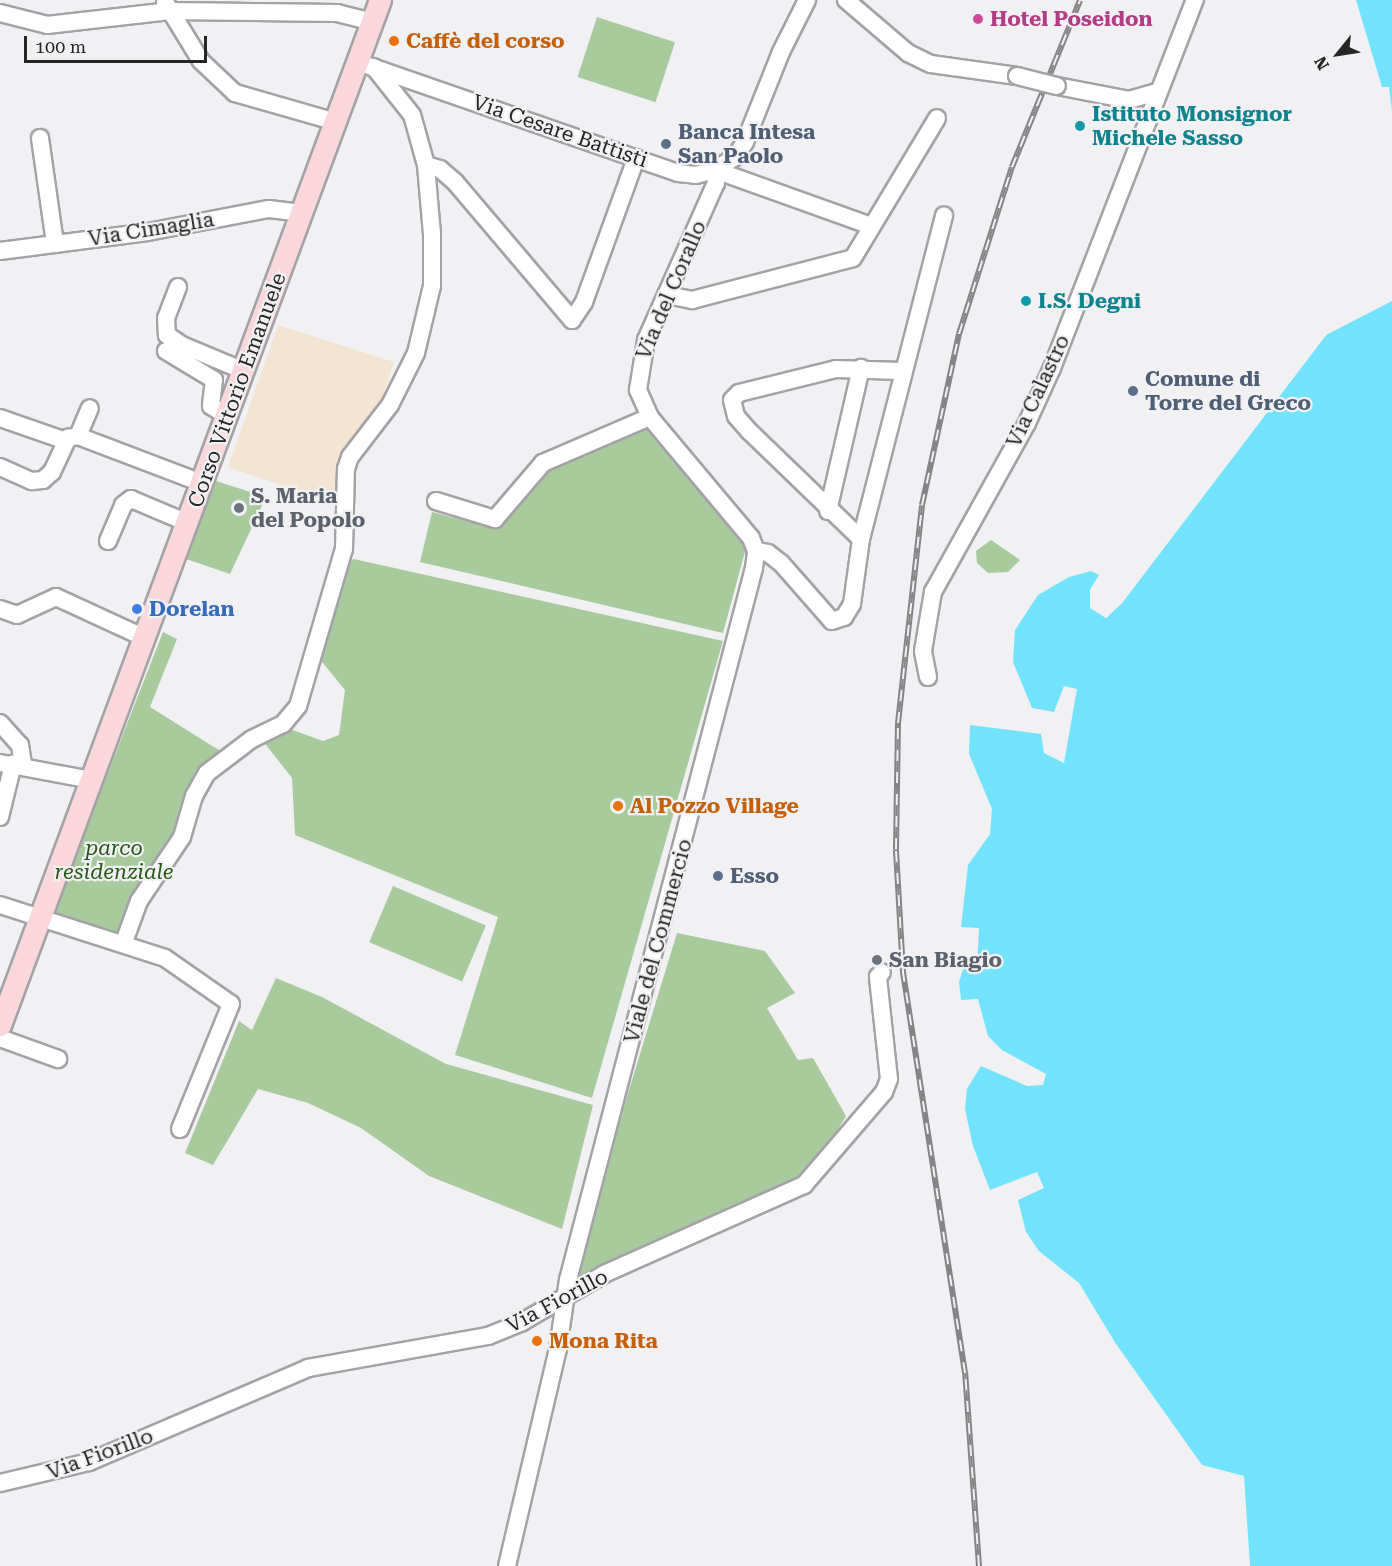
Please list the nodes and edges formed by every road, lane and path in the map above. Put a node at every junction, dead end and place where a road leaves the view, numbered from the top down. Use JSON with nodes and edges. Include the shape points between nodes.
{"nodes":[{"id":1,"x":188,"y":0,"type":"edge"},
{"id":2,"x":220,"y":0,"type":"edge"},
{"id":3,"x":380,"y":0,"type":"edge"},
{"id":4,"x":811,"y":0,"type":"edge"},
{"id":5,"x":829,"y":0,"type":"edge"},
{"id":6,"x":1195,"y":0,"type":"edge"},
{"id":7,"x":847,"y":2,"type":"edge"},
{"id":8,"x":167,"y":5,"type":"edge"},
{"id":9,"x":0,"y":13,"type":"edge"},
{"id":10,"x":372,"y":22,"type":"junction"},
{"id":11,"x":365,"y":65,"type":"junction"},
{"id":12,"x":1157,"y":92,"type":"junction"},
{"id":13,"x":1128,"y":100,"type":"junction"},
{"id":14,"x":937,"y":118,"type":"dead end"},
{"id":15,"x":336,"y":122,"type":"junction"},
{"id":16,"x":1143,"y":129,"type":"junction"},
{"id":17,"x":40,"y":138,"type":"dead end"},
{"id":18,"x":636,"y":158,"type":"junction"},
{"id":19,"x":426,"y":165,"type":"junction"},
{"id":20,"x":715,"y":170,"type":"junction"},
{"id":21,"x":302,"y":213,"type":"junction"},
{"id":22,"x":941,"y":222,"type":"dead end"},
{"id":23,"x":871,"y":226,"type":"junction"},
{"id":24,"x":55,"y":244,"type":"junction"},
{"id":25,"x":0,"y":251,"type":"edge"},
{"id":26,"x":178,"y":287,"type":"dead end"},
{"id":27,"x":668,"y":295,"type":"junction"},
{"id":28,"x":166,"y":351,"type":"dead end"},
{"id":29,"x":861,"y":368,"type":"junction"},
{"id":30,"x":244,"y":371,"type":"junction"},
{"id":31,"x":902,"y":371,"type":"junction"},
{"id":32,"x":90,"y":408,"type":"dead end"},
{"id":33,"x":227,"y":416,"type":"junction"},
{"id":34,"x":650,"y":417,"type":"junction"},
{"id":35,"x":0,"y":418,"type":"edge"},
{"id":36,"x":72,"y":438,"type":"junction"},
{"id":37,"x":0,"y":467,"type":"edge"},
{"id":38,"x":202,"y":483,"type":"junction"},
{"id":39,"x":436,"y":501,"type":"dead end"},
{"id":40,"x":828,"y":511,"type":"junction"},
{"id":41,"x":188,"y":523,"type":"junction"},
{"id":42,"x":861,"y":539,"type":"junction"},
{"id":43,"x":108,"y":541,"type":"dead end"},
{"id":44,"x":756,"y":551,"type":"junction"},
{"id":45,"x":0,"y":609,"type":"edge"},
{"id":46,"x":145,"y":638,"type":"junction"},
{"id":47,"x":928,"y":677,"type":"dead end"},
{"id":48,"x":0,"y":723,"type":"edge"},
{"id":49,"x":12,"y":764,"type":"edge"},
{"id":50,"x":92,"y":780,"type":"junction"},
{"id":51,"x":0,"y":817,"type":"edge"},
{"id":52,"x":0,"y":905,"type":"edge"},
{"id":53,"x":40,"y":917,"type":"junction"},
{"id":54,"x":124,"y":942,"type":"junction"},
{"id":55,"x":882,"y":972,"type":"dead end"},
{"id":56,"x":0,"y":1024,"type":"edge"},
{"id":57,"x":0,"y":1038,"type":"edge"},
{"id":58,"x":58,"y":1059,"type":"dead end"},
{"id":59,"x":180,"y":1129,"type":"dead end"},
{"id":60,"x":566,"y":1296,"type":"junction"},
{"id":61,"x":0,"y":1483,"type":"edge"},
{"id":62,"x":507,"y":1566,"type":"edge"}],
"edges":[{"from":1,"to":2,"type":"street","via":[[198,8]]},
{"from":3,"to":10,"type":"main road","name":"Corso Vittorio Emanuele"},
{"from":4,"to":20,"type":"street","via":[[781,52],[745,142],[735,157]]},
{"from":5,"to":7,"type":"street"},
{"from":6,"to":12,"type":"street","name":"Via Calastro"},
{"from":7,"to":13,"type":"street","bridge":true,"via":[[908,53],[930,64],[1017,76]]},
{"from":8,"to":9,"type":"street","via":[[60,25]]},
{"from":8,"to":10,"type":"street","via":[[337,13]]},
{"from":8,"to":15,"type":"street","via":[[201,61],[236,93]]},
{"from":10,"to":11,"type":"main road","name":"Corso Vittorio Emanuele"},
{"from":11,"to":15,"type":"main road","name":"Corso Vittorio Emanuele"},
{"from":11,"to":18,"type":"street","name":"Via Cesare Battisti"},
{"from":11,"to":19,"type":"street","via":[[412,115]]},
{"from":12,"to":13,"type":"street"},
{"from":12,"to":16,"type":"street","name":"Via Calastro"},
{"from":13,"to":16,"type":"street"},
{"from":14,"to":23,"type":"street","via":[[889,204]]},
{"from":15,"to":21,"type":"main road","name":"Corso Vittorio Emanuele"},
{"from":16,"to":47,"type":"street","name":"Via Calastro","via":[[1052,368],[1027,423],[933,592],[922,651]]},
{"from":17,"to":24,"type":"street"},
{"from":18,"to":19,"type":"street","via":[[584,302],[572,320],[455,182],[440,169]]},
{"from":18,"to":20,"type":"street","name":"Via Cesare Battisti","via":[[696,175]]},
{"from":19,"to":54,"type":"street","via":[[432,286],[416,353],[390,405],[350,457],[346,469],[344,549],[317,648],[292,715],[207,773],[194,796],[182,837],[139,901]]},
{"from":20,"to":23,"type":"street"},
{"from":20,"to":27,"type":"street","name":"Via del Corallo","via":[[716,183]]},
{"from":21,"to":24,"type":"street","name":"Via Cimaglia","via":[[269,209],[148,232]]},
{"from":21,"to":30,"type":"main road","name":"Corso Vittorio Emanuele"},
{"from":22,"to":31,"type":"street"},
{"from":23,"to":27,"type":"street","via":[[853,258],[692,300]]},
{"from":24,"to":25,"type":"street","name":"Via Cimaglia"},
{"from":26,"to":30,"type":"street","via":[[166,318],[167,335]]},
{"from":27,"to":34,"type":"street","name":"Via del Corallo","via":[[640,363],[638,390]]},
{"from":28,"to":33,"type":"street","via":[[214,380],[211,406]]},
{"from":29,"to":31,"type":"street"},
{"from":29,"to":40,"type":"street"},
{"from":29,"to":40,"type":"street","via":[[796,376],[739,393],[732,400],[736,416]]},
{"from":30,"to":33,"type":"main road","name":"Corso Vittorio Emanuele"},
{"from":31,"to":42,"type":"street"},
{"from":32,"to":36,"type":"street"},
{"from":33,"to":38,"type":"main road","name":"Corso Vittorio Emanuele"},
{"from":34,"to":39,"type":"street","via":[[543,463],[495,519]]},
{"from":34,"to":44,"type":"street","name":"Via del Corallo","via":[[743,525]]},
{"from":35,"to":36,"type":"street"},
{"from":36,"to":37,"type":"street","via":[[44,480],[32,481]]},
{"from":36,"to":38,"type":"street"},
{"from":38,"to":41,"type":"main road","name":"Corso Vittorio Emanuele"},
{"from":40,"to":42,"type":"street"},
{"from":41,"to":43,"type":"street","via":[[130,499],[123,505]]},
{"from":41,"to":46,"type":"main road","name":"Corso Vittorio Emanuele"},
{"from":42,"to":44,"type":"street","via":[[852,604],[839,621],[832,621],[781,563],[768,553]]},
{"from":44,"to":60,"type":"street","name":"Viale del Commercio"},
{"from":45,"to":46,"type":"street","via":[[17,615],[56,597]]},
{"from":46,"to":50,"type":"main road","name":"Corso Vittorio Emanuele"},
{"from":48,"to":49,"type":"street","via":[[20,745]]},
{"from":49,"to":50,"type":"street"},
{"from":49,"to":51,"type":"street"},
{"from":50,"to":53,"type":"main road","name":"Corso Vittorio Emanuele"},
{"from":52,"to":53,"type":"street"},
{"from":53,"to":54,"type":"street"},
{"from":53,"to":56,"type":"main road","name":"Corso Vittorio Emanuele"},
{"from":54,"to":59,"type":"street","via":[[165,958],[231,1004]]},
{"from":55,"to":60,"type":"street","name":"Via Fiorillo","via":[[878,977],[886,1085],[804,1185],[604,1274]]},
{"from":57,"to":58,"type":"street"},
{"from":60,"to":61,"type":"street","name":"Via Fiorillo","via":[[522,1322],[488,1336],[308,1368],[89,1462]]},
{"from":60,"to":62,"type":"street","name":"Viale del Commercio","via":[[558,1349]]}]}
